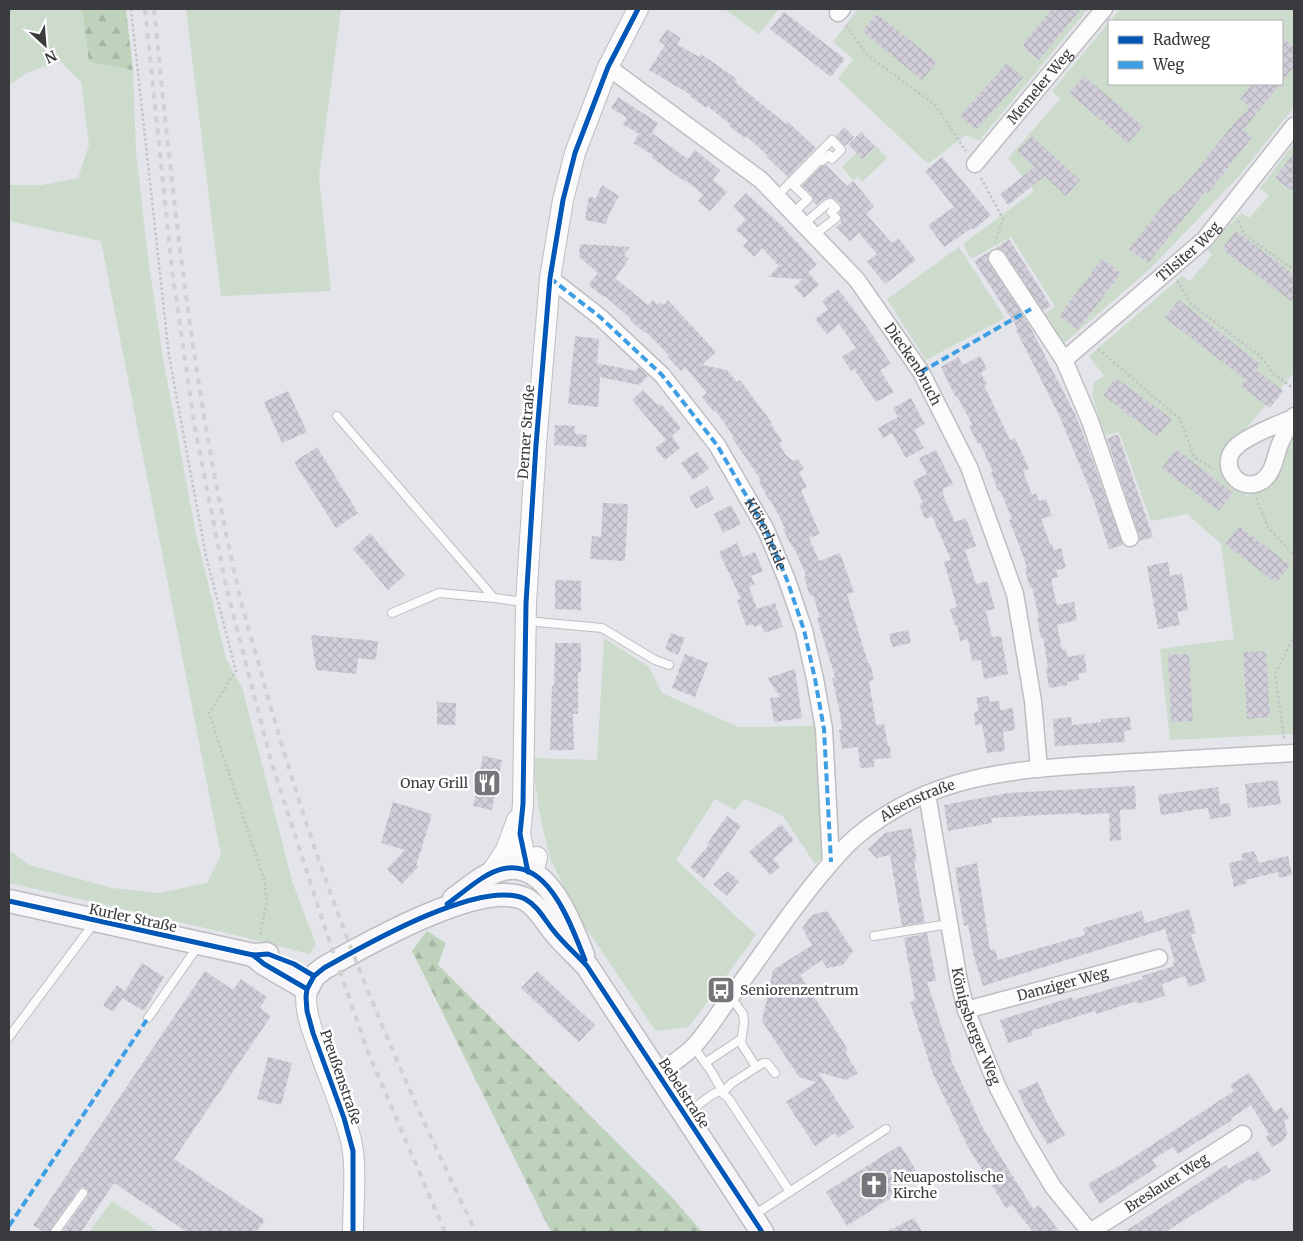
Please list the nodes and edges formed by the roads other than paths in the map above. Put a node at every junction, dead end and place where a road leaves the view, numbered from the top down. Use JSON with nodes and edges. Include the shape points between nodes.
{"nodes":[{"id":1,"x":638,"y":9,"type":"edge"},
{"id":2,"x":1104,"y":9,"type":"edge"},
{"id":3,"x":608,"y":67,"type":"junction"},
{"id":4,"x":1294,"y":126,"type":"edge"},
{"id":5,"x":975,"y":164,"type":"road end"},
{"id":6,"x":777,"y":196,"type":"junction"},
{"id":7,"x":804,"y":224,"type":"junction"},
{"id":8,"x":997,"y":258,"type":"road end"},
{"id":9,"x":550,"y":278,"type":"junction"},
{"id":10,"x":1064,"y":360,"type":"junction"},
{"id":11,"x":337,"y":416,"type":"dead end"},
{"id":12,"x":1294,"y":417,"type":"edge"},
{"id":13,"x":1130,"y":538,"type":"dead end"},
{"id":14,"x":494,"y":598,"type":"junction"},
{"id":15,"x":526,"y":612,"type":"junction"},
{"id":16,"x":392,"y":613,"type":"dead end"},
{"id":17,"x":668,"y":665,"type":"dead end"},
{"id":18,"x":1290,"y":754,"type":"edge"},
{"id":19,"x":1039,"y":769,"type":"junction"},
{"id":20,"x":927,"y":794,"type":"junction"},
{"id":21,"x":523,"y":804,"type":"junction"},
{"id":22,"x":832,"y":862,"type":"junction"},
{"id":23,"x":536,"y":870,"type":"junction"},
{"id":24,"x":491,"y":873,"type":"junction"},
{"id":25,"x":484,"y":896,"type":"junction"},
{"id":26,"x":9,"y":901,"type":"edge"},
{"id":27,"x":439,"y":910,"type":"junction"},
{"id":28,"x":542,"y":914,"type":"junction"},
{"id":29,"x":95,"y":921,"type":"junction"},
{"id":30,"x":949,"y":924,"type":"junction"},
{"id":31,"x":874,"y":936,"type":"dead end"},
{"id":32,"x":199,"y":944,"type":"junction"},
{"id":33,"x":1159,"y":958,"type":"dead end"},
{"id":34,"x":587,"y":966,"type":"junction"},
{"id":35,"x":311,"y":982,"type":"junction"},
{"id":36,"x":731,"y":997,"type":"junction"},
{"id":37,"x":966,"y":1010,"type":"junction"},
{"id":38,"x":148,"y":1018,"type":"dead end"},
{"id":39,"x":9,"y":1038,"type":"edge"},
{"id":40,"x":741,"y":1039,"type":"junction"},
{"id":41,"x":694,"y":1046,"type":"junction"},
{"id":42,"x":705,"y":1063,"type":"junction"},
{"id":43,"x":756,"y":1067,"type":"junction"},
{"id":44,"x":658,"y":1073,"type":"junction"},
{"id":45,"x":776,"y":1073,"type":"dead end"},
{"id":46,"x":723,"y":1092,"type":"junction"},
{"id":47,"x":685,"y":1114,"type":"junction"},
{"id":48,"x":886,"y":1129,"type":"dead end"},
{"id":49,"x":1243,"y":1134,"type":"dead end"},
{"id":50,"x":790,"y":1192,"type":"junction"},
{"id":51,"x":83,"y":1193,"type":"dead end"},
{"id":52,"x":757,"y":1224,"type":"edge"},
{"id":53,"x":55,"y":1232,"type":"edge"},
{"id":54,"x":355,"y":1232,"type":"edge"},
{"id":55,"x":1090,"y":1232,"type":"edge"}],
"edges":[{"from":1,"to":3,"type":"street","name":"Derner Straße"},
{"from":2,"to":5,"type":"street","name":"Memeler Weg"},
{"from":3,"to":6,"type":"street","name":"Dieckenbruch","via":[[761,180]]},
{"from":3,"to":9,"type":"street","name":"Derner Straße","via":[[575,153],[563,200]]},
{"from":4,"to":10,"type":"street","name":"Tilsiter Weg","via":[[1204,239]]},
{"from":6,"to":7,"type":"street","name":"Dieckenbruch"},
{"from":6,"to":7,"type":"lane","via":[[832,140],[841,150],[832,159],[829,155],[821,159],[794,186],[808,199]]},
{"from":7,"to":19,"type":"street","name":"Dieckenbruch","via":[[858,280],[921,372],[968,467],[1015,594],[1033,701]]},
{"from":8,"to":10,"type":"street"},
{"from":9,"to":15,"type":"street","name":"Derner Straße"},
{"from":9,"to":22,"type":"street","name":"Klöterheide","via":[[600,317],[662,375],[717,445],[766,530],[804,630],[815,679],[824,729]]},
{"from":10,"to":13,"type":"street","via":[[1090,421]]},
{"from":11,"to":14,"type":"lane"},
{"from":12,"to":12,"type":"street","via":[[1280,444],[1273,468],[1262,481],[1250,485],[1237,480],[1228,470],[1228,459],[1236,446]]},
{"from":14,"to":15,"type":"lane"},
{"from":14,"to":16,"type":"lane","via":[[439,594]]},
{"from":15,"to":17,"type":"lane","via":[[602,628]]},
{"from":15,"to":21,"type":"street","name":"Derner Straße"},
{"from":18,"to":19,"type":"street","name":"Alsenstraße"},
{"from":19,"to":20,"type":"street","name":"Alsenstraße","via":[[963,780]]},
{"from":20,"to":22,"type":"street","name":"Alsenstraße","via":[[875,823]]},
{"from":20,"to":30,"type":"street","name":"Königsberger Weg"},
{"from":21,"to":23,"type":"street","name":"Derner Straße","via":[[520,834]]},
{"from":21,"to":24,"type":"street","name":"Derner Straße","via":[[506,850]]},
{"from":22,"to":36,"type":"street","name":"Alsenstraße","via":[[788,916]]},
{"from":23,"to":24,"type":"main road","via":[[511,867]]},
{"from":23,"to":25,"type":"main road"},
{"from":23,"to":28,"type":"main road"},
{"from":23,"to":34,"type":"main road","name":"Bebelstraße","via":[[568,920]]},
{"from":24,"to":27,"type":"main road"},
{"from":25,"to":27,"type":"main road"},
{"from":25,"to":28,"type":"main road","via":[[525,899]]},
{"from":26,"to":29,"type":"main road","name":"Kurler Straße"},
{"from":27,"to":35,"type":"main road","via":[[352,952],[324,968]]},
{"from":28,"to":34,"type":"main road","name":"Bebelstraße","via":[[552,930]]},
{"from":29,"to":32,"type":"main road","name":"Kurler Straße"},
{"from":29,"to":39,"type":"lane"},
{"from":30,"to":31,"type":"lane"},
{"from":30,"to":37,"type":"street","name":"Königsberger Weg"},
{"from":32,"to":35,"type":"main road","name":"Kurler Straße","via":[[253,955],[268,954],[294,964]]},
{"from":32,"to":38,"type":"lane"},
{"from":33,"to":37,"type":"street","name":"Danziger Weg"},
{"from":34,"to":44,"type":"main road","name":"Bebelstraße"},
{"from":35,"to":54,"type":"street","name":"Preußenstraße","via":[[306,997],[307,1011],[353,1151]]},
{"from":36,"to":40,"type":"lane","via":[[743,1014]]},
{"from":36,"to":41,"type":"street","name":"Alsenstraße"},
{"from":37,"to":55,"type":"street","name":"Königsberger Weg","via":[[998,1088],[1024,1138],[1053,1187]]},
{"from":40,"to":42,"type":"lane"},
{"from":40,"to":43,"type":"lane"},
{"from":41,"to":42,"type":"lane"},
{"from":41,"to":44,"type":"street","name":"Alsenstraße"},
{"from":42,"to":46,"type":"lane"},
{"from":43,"to":45,"type":"lane","via":[[767,1063]]},
{"from":43,"to":46,"type":"lane"},
{"from":44,"to":47,"type":"main road","name":"Bebelstraße"},
{"from":46,"to":47,"type":"lane","via":[[712,1094]]},
{"from":46,"to":50,"type":"lane"},
{"from":47,"to":52,"type":"main road","name":"Bebelstraße"},
{"from":48,"to":50,"type":"lane"},
{"from":49,"to":55,"type":"street","name":"Breslauer Weg"},
{"from":50,"to":52,"type":"lane"},
{"from":51,"to":53,"type":"lane"}]}
